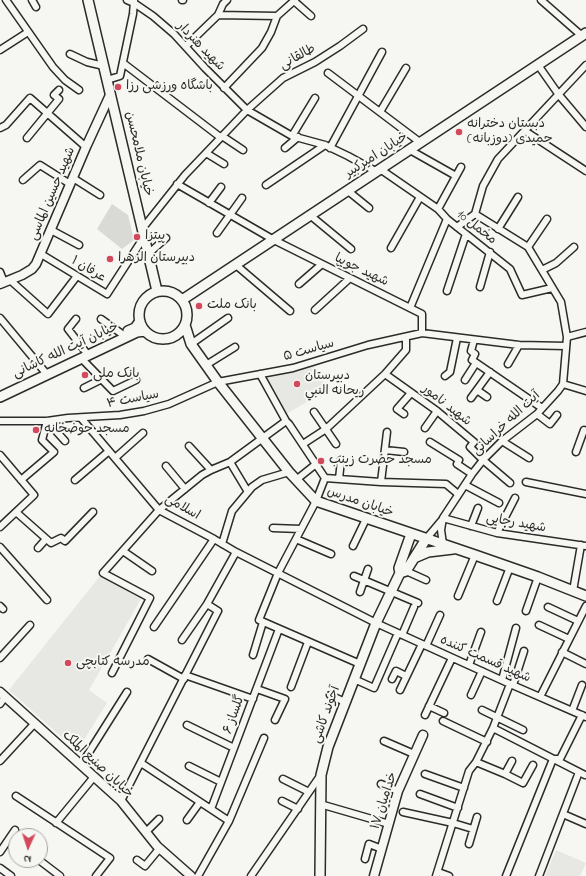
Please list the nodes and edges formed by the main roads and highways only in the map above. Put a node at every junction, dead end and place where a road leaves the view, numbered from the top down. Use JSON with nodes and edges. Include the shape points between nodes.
{"nodes":[{"id":1,"x":88,"y":0,"type":"edge"},
{"id":2,"x":584,"y":35,"type":"edge"},
{"id":3,"x":157,"y":292,"type":"junction"},
{"id":4,"x":182,"y":300,"type":"junction"},
{"id":5,"x":140,"y":320,"type":"junction"},
{"id":6,"x":186,"y":325,"type":"junction"},
{"id":7,"x":145,"y":331,"type":"junction"},
{"id":8,"x":176,"y":336,"type":"junction"},
{"id":9,"x":191,"y":344,"type":"junction"},
{"id":10,"x":83,"y":355,"type":"junction"},
{"id":11,"x":0,"y":393,"type":"edge"},
{"id":12,"x":0,"y":397,"type":"edge"},
{"id":13,"x":411,"y":534,"type":"junction"},
{"id":14,"x":426,"y":539,"type":"junction"},
{"id":15,"x":458,"y":549,"type":"junction"},
{"id":16,"x":414,"y":558,"type":"junction"},
{"id":17,"x":403,"y":572,"type":"junction"},
{"id":18,"x":586,"y":596,"type":"edge"},
{"id":19,"x":320,"y":876,"type":"edge"}],
"edges":[{"from":1,"to":3,"type":"main road","name":"خیابان ملامحسن"},
{"from":2,"to":4,"type":"main road","name":"خیابان امیرکبیر"},
{"from":3,"to":4,"type":"main road","via":[[168,291]]},
{"from":3,"to":5,"type":"main road","via":[[151,294],[141,305]]},
{"from":4,"to":6,"type":"main road","via":[[187,312]]},
{"from":5,"to":7,"type":"main road"},
{"from":5,"to":10,"type":"main road","name":"خیابان آیت الله کاشانی","via":[[135,328]]},
{"from":6,"to":8,"type":"main road"},
{"from":6,"to":9,"type":"main road"},
{"from":7,"to":8,"type":"main road","via":[[157,338]]},
{"from":7,"to":10,"type":"main road","name":"خیابان آیت الله کاشانی"},
{"from":8,"to":9,"type":"main road"},
{"from":9,"to":13,"type":"main road","name":"خیابان مدرس","via":[[262,439],[316,501]]},
{"from":10,"to":11,"type":"main road","name":"خیابان آیت الله کاشانی"},
{"from":10,"to":12,"type":"main road","name":"خیابان آیت الله کاشانی"},
{"from":13,"to":14,"type":"main road","name":"خیابان مدرس"},
{"from":13,"to":17,"type":"main road","name":"آخوند کاشی","via":[[399,568]]},
{"from":14,"to":15,"type":"main road","name":"خیابان مدرس"},
{"from":14,"to":16,"type":"main road","name":"آخوند کاشی"},
{"from":15,"to":16,"type":"main road","via":[[428,552]]},
{"from":15,"to":18,"type":"main road","name":"خیابان مدرس"},
{"from":16,"to":17,"type":"main road","name":"آخوند کاشی"},
{"from":17,"to":19,"type":"main road","name":"آخوند کاشی","via":[[391,590],[376,623],[328,747],[321,775]]}]}
